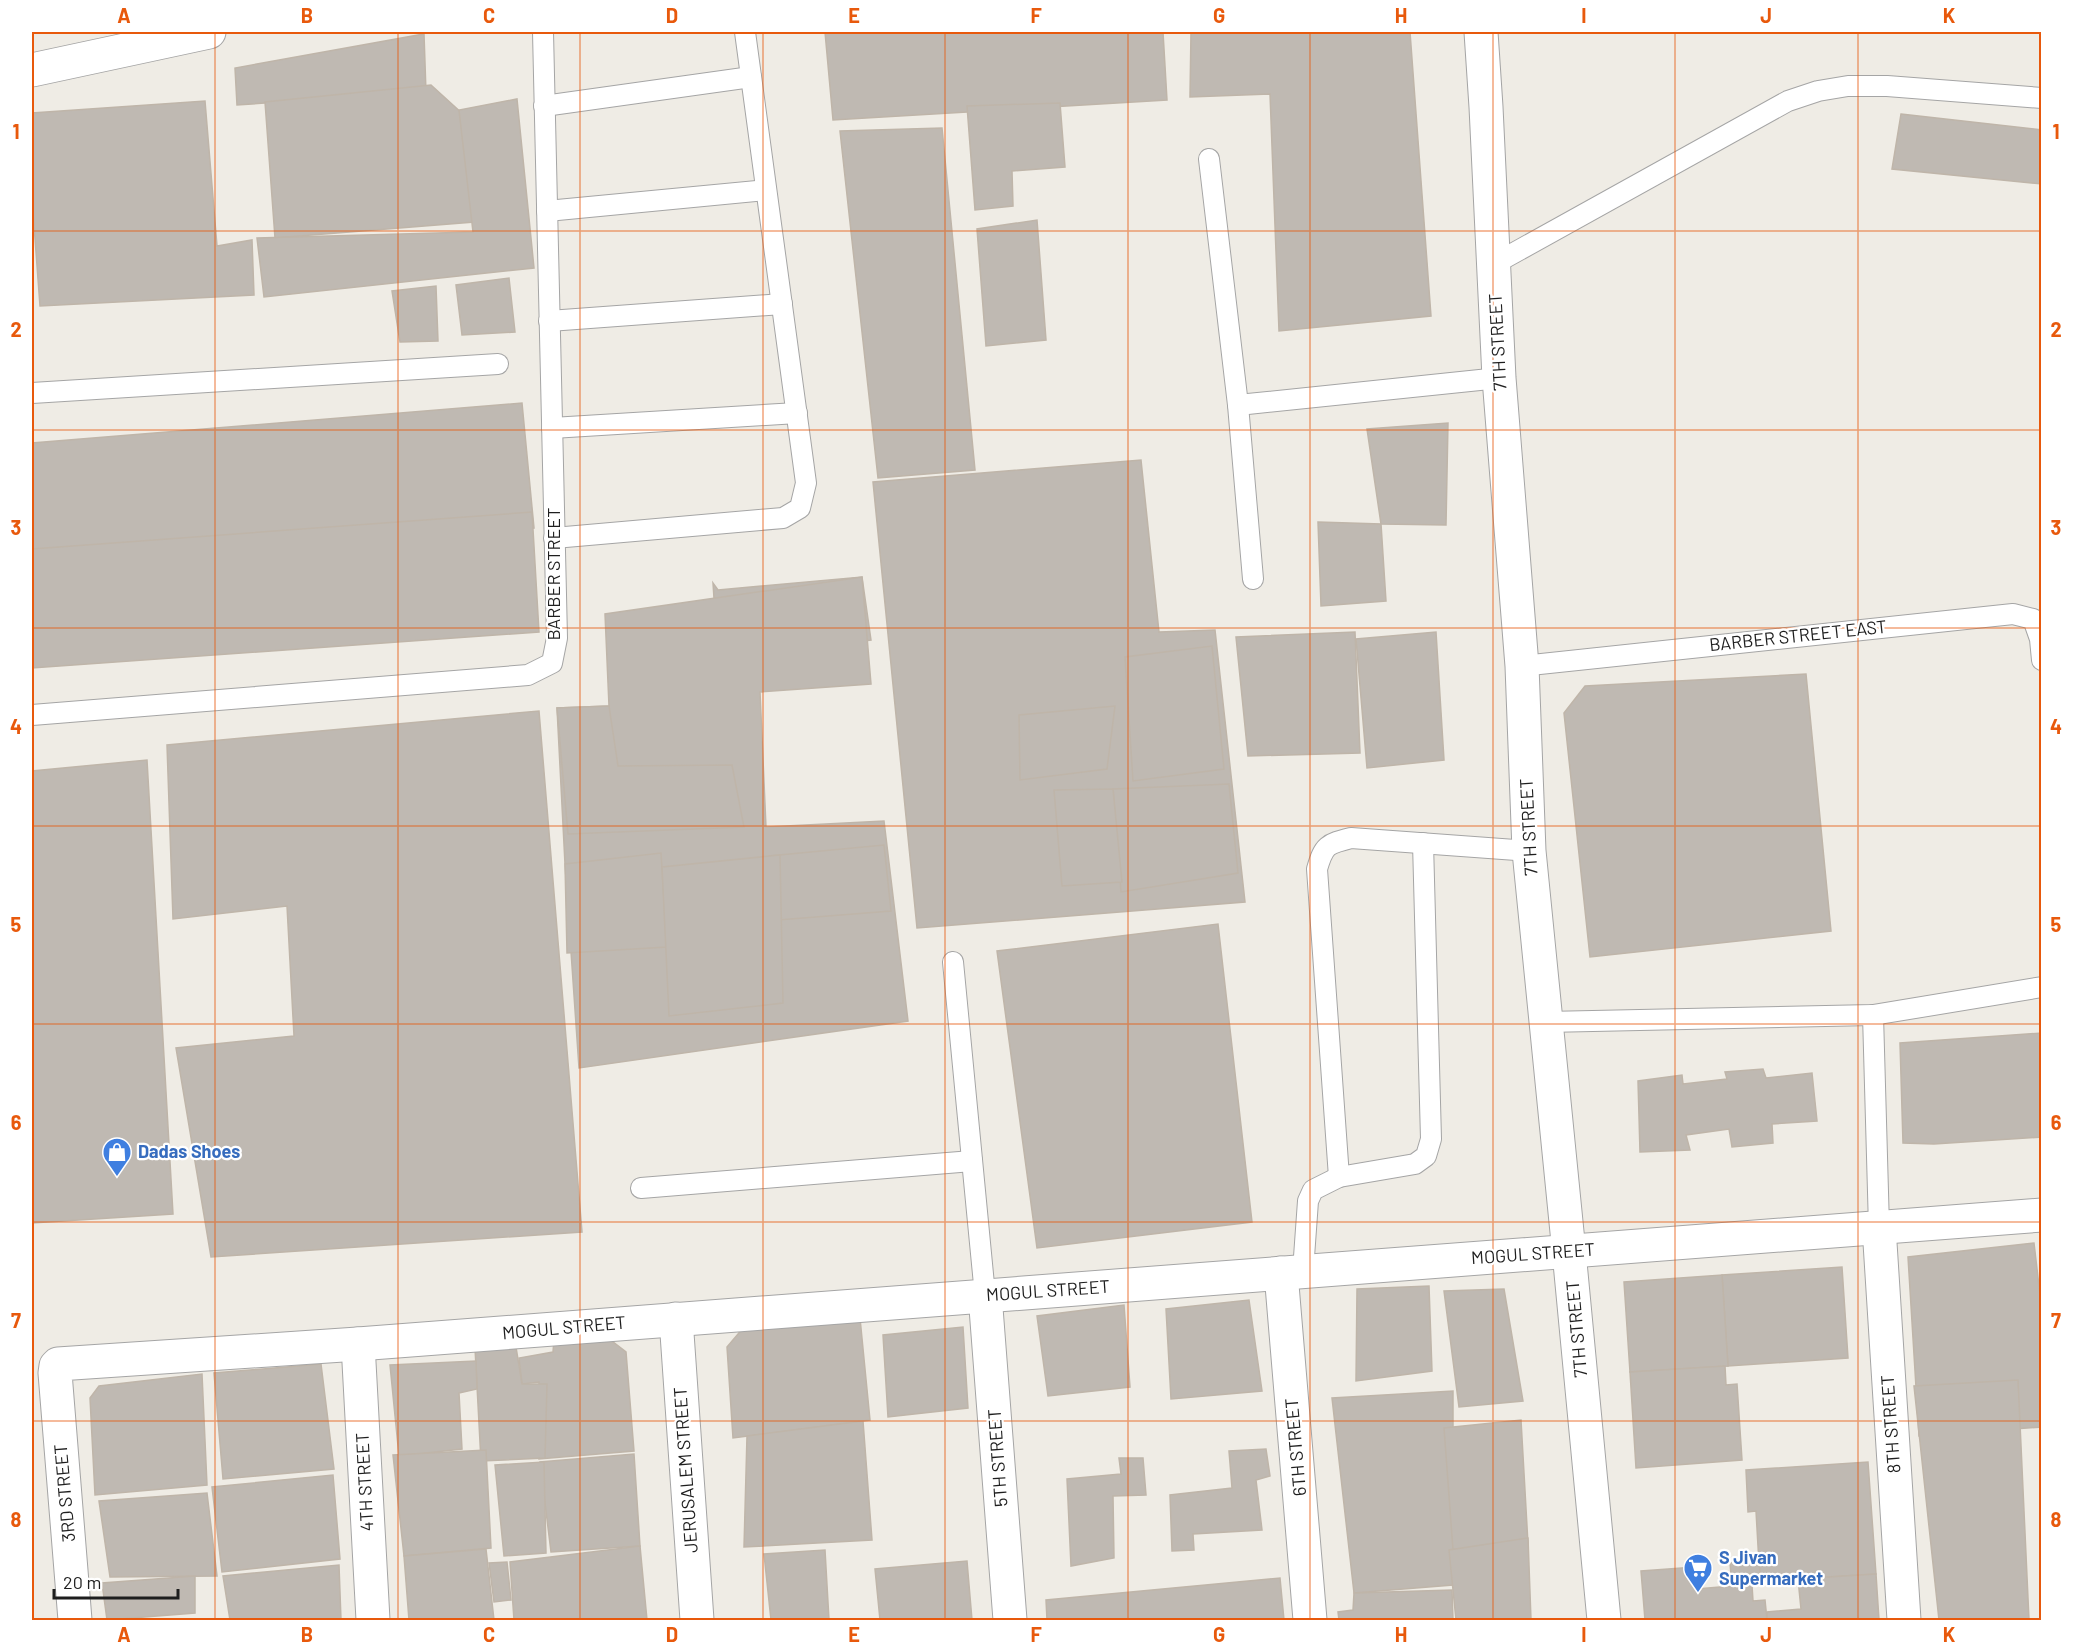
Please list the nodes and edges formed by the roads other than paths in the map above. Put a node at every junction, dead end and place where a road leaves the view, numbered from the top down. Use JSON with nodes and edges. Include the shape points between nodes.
{"nodes":[{"id":1,"x":209,"y":32,"type":"edge"},
{"id":2,"x":543,"y":32,"type":"edge"},
{"id":3,"x":745,"y":32,"type":"edge"},
{"id":4,"x":1480,"y":32,"type":"edge"},
{"id":5,"x":32,"y":70,"type":"edge"},
{"id":6,"x":751,"y":77,"type":"junction"},
{"id":7,"x":2042,"y":98,"type":"edge"},
{"id":8,"x":544,"y":106,"type":"junction"},
{"id":9,"x":1209,"y":159,"type":"dead end"},
{"id":10,"x":766,"y":190,"type":"junction"},
{"id":11,"x":547,"y":211,"type":"junction"},
{"id":12,"x":1494,"y":264,"type":"junction"},
{"id":13,"x":782,"y":304,"type":"junction"},
{"id":14,"x":549,"y":321,"type":"junction"},
{"id":15,"x":498,"y":364,"type":"dead end"},
{"id":16,"x":1499,"y":378,"type":"junction"},
{"id":17,"x":32,"y":393,"type":"edge"},
{"id":18,"x":1238,"y":405,"type":"junction"},
{"id":19,"x":797,"y":413,"type":"junction"},
{"id":20,"x":552,"y":428,"type":"junction"},
{"id":21,"x":554,"y":538,"type":"junction"},
{"id":22,"x":1253,"y":579,"type":"dead end"},
{"id":23,"x":2042,"y":660,"type":"edge"},
{"id":24,"x":1522,"y":666,"type":"junction"},
{"id":25,"x":32,"y":715,"type":"edge"},
{"id":26,"x":1423,"y":843,"type":"junction"},
{"id":27,"x":1529,"y":851,"type":"junction"},
{"id":28,"x":953,"y":962,"type":"dead end"},
{"id":29,"x":2042,"y":987,"type":"edge"},
{"id":30,"x":1874,"y":1015,"type":"junction"},
{"id":31,"x":1546,"y":1022,"type":"junction"},
{"id":32,"x":972,"y":1161,"type":"junction"},
{"id":33,"x":1339,"y":1177,"type":"junction"},
{"id":34,"x":641,"y":1188,"type":"dead end"},
{"id":35,"x":2042,"y":1215,"type":"edge"},
{"id":36,"x":1879,"y":1227,"type":"junction"},
{"id":37,"x":1569,"y":1252,"type":"junction"},
{"id":38,"x":1292,"y":1272,"type":"junction"},
{"id":39,"x":985,"y":1295,"type":"junction"},
{"id":40,"x":676,"y":1319,"type":"junction"},
{"id":41,"x":358,"y":1344,"type":"junction"},
{"id":42,"x":56,"y":1366,"type":"joint"},
{"id":43,"x":75,"y":1620,"type":"edge"},
{"id":44,"x":373,"y":1620,"type":"edge"},
{"id":45,"x":697,"y":1620,"type":"edge"},
{"id":46,"x":1010,"y":1620,"type":"edge"},
{"id":47,"x":1310,"y":1620,"type":"edge"},
{"id":48,"x":1604,"y":1620,"type":"edge"},
{"id":49,"x":1904,"y":1620,"type":"edge"}],
"edges":[{"from":1,"to":5,"type":"street"},
{"from":2,"to":8,"type":"lane","name":"BARBER STREET"},
{"from":3,"to":6,"type":"lane"},
{"from":4,"to":12,"type":"street","name":"7TH STREET"},
{"from":6,"to":8,"type":"lane"},
{"from":6,"to":10,"type":"lane"},
{"from":7,"to":12,"type":"lane","via":[[1887,86],[1818,91],[1788,101]]},
{"from":8,"to":11,"type":"lane","name":"BARBER STREET"},
{"from":9,"to":18,"type":"lane"},
{"from":10,"to":11,"type":"lane"},
{"from":10,"to":13,"type":"lane"},
{"from":11,"to":14,"type":"lane","name":"BARBER STREET"},
{"from":12,"to":16,"type":"street","name":"7TH STREET"},
{"from":13,"to":14,"type":"lane"},
{"from":13,"to":19,"type":"lane"},
{"from":14,"to":20,"type":"lane","name":"BARBER STREET"},
{"from":15,"to":17,"type":"lane"},
{"from":16,"to":18,"type":"lane"},
{"from":16,"to":24,"type":"street","name":"7TH STREET"},
{"from":18,"to":22,"type":"lane"},
{"from":19,"to":20,"type":"lane"},
{"from":19,"to":21,"type":"lane","via":[[806,483],[800,508],[783,518]]},
{"from":20,"to":21,"type":"lane","name":"BARBER STREET"},
{"from":21,"to":25,"type":"lane","name":"BARBER STREET","via":[[557,638],[552,663],[528,675]]},
{"from":23,"to":24,"type":"lane","name":"BARBER STREET EAST","via":[[2033,619],[2013,614]]},
{"from":24,"to":27,"type":"street","name":"7TH STREET"},
{"from":26,"to":27,"type":"lane"},
{"from":26,"to":33,"type":"lane","via":[[1431,1139],[1426,1156],[1415,1164]]},
{"from":26,"to":33,"type":"lane","via":[[1351,838],[1331,843],[1317,869]]},
{"from":27,"to":31,"type":"street","name":"7TH STREET"},
{"from":28,"to":32,"type":"lane"},
{"from":29,"to":30,"type":"lane"},
{"from":30,"to":31,"type":"lane"},
{"from":30,"to":36,"type":"lane"},
{"from":31,"to":37,"type":"street","name":"7TH STREET"},
{"from":32,"to":34,"type":"lane"},
{"from":32,"to":39,"type":"lane"},
{"from":33,"to":38,"type":"lane","via":[[1313,1190]]},
{"from":35,"to":36,"type":"street","name":"MOGUL STREET"},
{"from":36,"to":37,"type":"street","name":"MOGUL STREET"},
{"from":36,"to":49,"type":"street","name":"8TH STREET"},
{"from":37,"to":38,"type":"street","name":"MOGUL STREET"},
{"from":37,"to":48,"type":"street","name":"7TH STREET"},
{"from":38,"to":39,"type":"street","name":"MOGUL STREET"},
{"from":38,"to":47,"type":"street","name":"6TH STREET"},
{"from":39,"to":40,"type":"street","name":"MOGUL STREET"},
{"from":39,"to":46,"type":"street","name":"5TH STREET"},
{"from":40,"to":41,"type":"street","name":"MOGUL STREET"},
{"from":40,"to":45,"type":"street","name":"JERUSALEM STREET"},
{"from":41,"to":42,"type":"street","name":"MOGUL STREET"},
{"from":41,"to":44,"type":"street","name":"4TH STREET"},
{"from":42,"to":43,"type":"street","name":"3RD STREET"}]}
